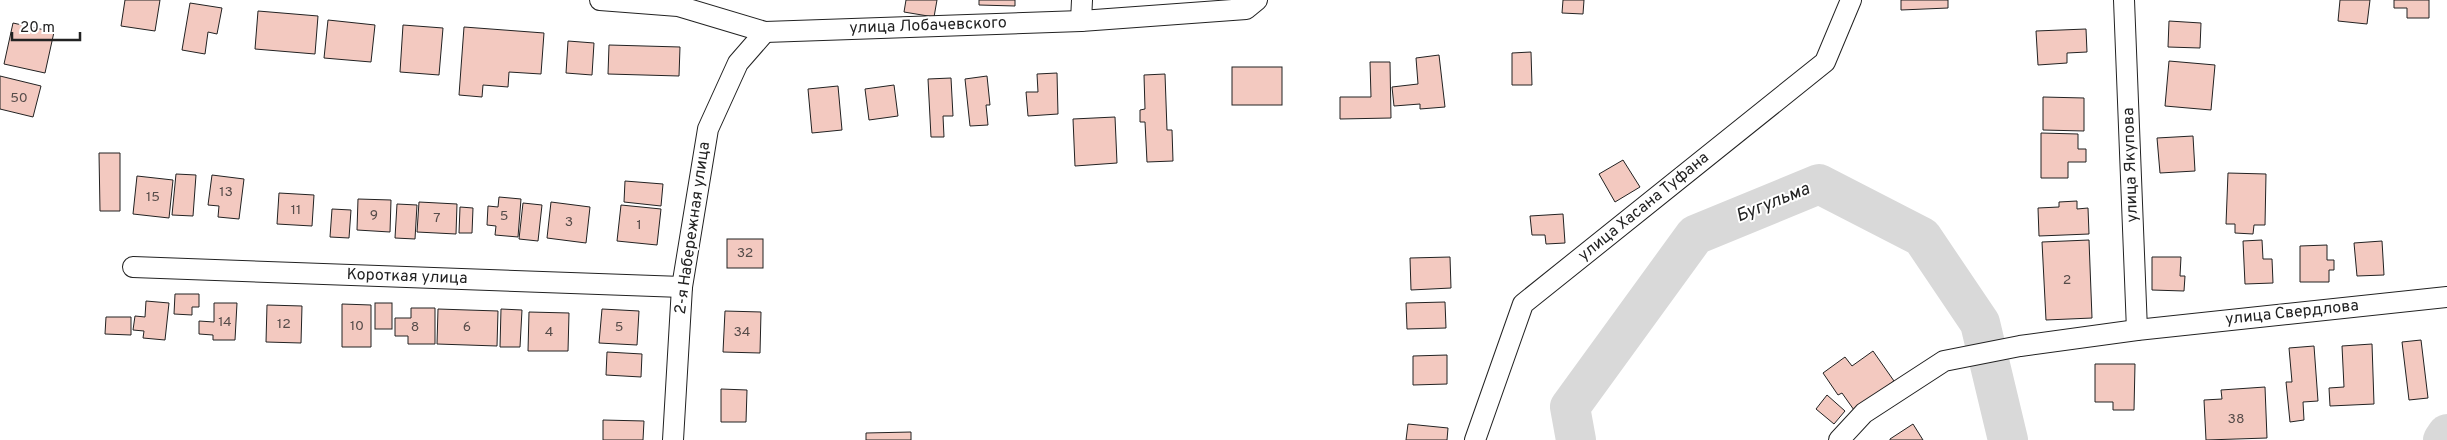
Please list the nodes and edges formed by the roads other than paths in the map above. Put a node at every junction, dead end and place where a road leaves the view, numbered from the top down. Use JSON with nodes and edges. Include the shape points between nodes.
{"nodes":[{"id":1,"x":600,"y":0,"type":"edge"},
{"id":2,"x":1082,"y":0,"type":"edge"},
{"id":3,"x":1257,"y":0,"type":"edge"},
{"id":4,"x":1851,"y":0,"type":"edge"},
{"id":5,"x":2124,"y":0,"type":"edge"},
{"id":6,"x":1081,"y":21,"type":"junction"},
{"id":7,"x":765,"y":32,"type":"junction"},
{"id":8,"x":133,"y":267,"type":"dead end"},
{"id":9,"x":682,"y":287,"type":"junction"},
{"id":10,"x":2447,"y":297,"type":"edge"},
{"id":11,"x":2137,"y":330,"type":"junction"},
{"id":12,"x":673,"y":440,"type":"edge"},
{"id":13,"x":1475,"y":440,"type":"edge"},
{"id":14,"x":1839,"y":440,"type":"edge"}],
"edges":[{"from":1,"to":7,"type":"street","name":"улица Лобачевского","via":[[678,6]]},
{"from":2,"to":6,"type":"street"},
{"from":3,"to":6,"type":"street","name":"улица Лобачевского","via":[[1246,9]]},
{"from":4,"to":13,"type":"street","name":"улица Хасана Туфана","via":[[1825,62],[1523,304]]},
{"from":5,"to":11,"type":"street","name":"улица Якупова"},
{"from":6,"to":7,"type":"street","name":"улица Лобачевского"},
{"from":7,"to":9,"type":"street","name":"2-я Набережная улица","via":[[738,63],[708,129]]},
{"from":8,"to":9,"type":"street","name":"Короткая улица"},
{"from":9,"to":12,"type":"street","name":"2-я Набережная улица"},
{"from":10,"to":11,"type":"street","name":"улица Свердлова"},
{"from":11,"to":14,"type":"street","name":"улица Свердлова","via":[[2020,346],[1944,361],[1864,413]]}]}
